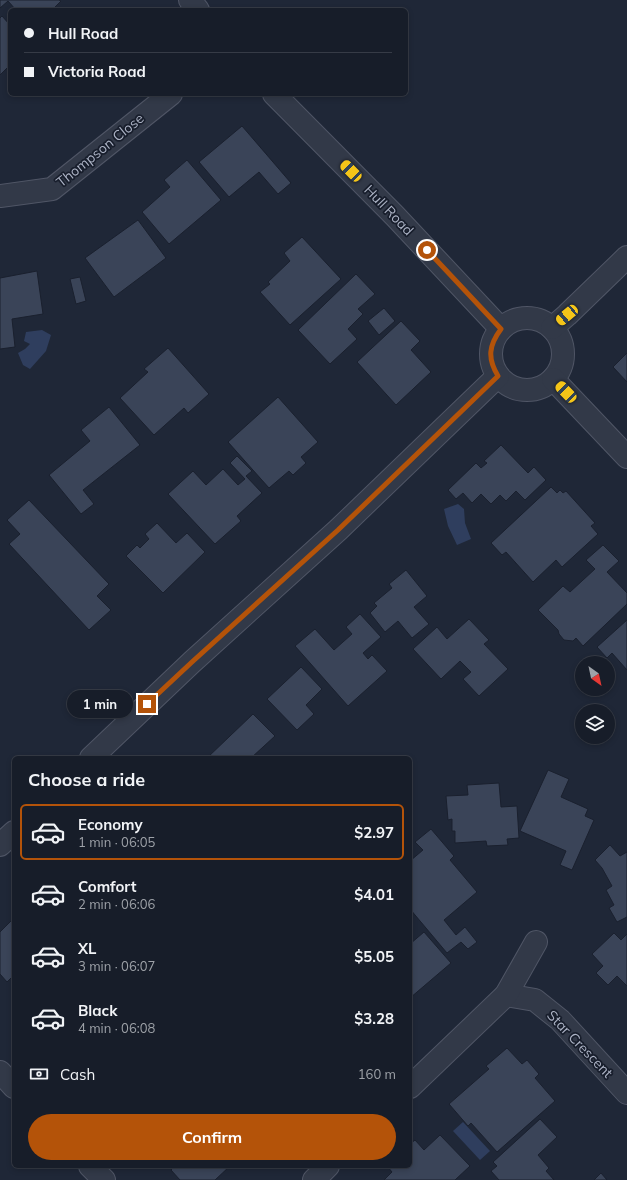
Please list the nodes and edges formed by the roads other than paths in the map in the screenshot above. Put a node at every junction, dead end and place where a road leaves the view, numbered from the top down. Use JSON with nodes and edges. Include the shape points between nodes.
{"nodes":[{"id":1,"x":190,"y":0,"type":"edge"},
{"id":2,"x":196,"y":8,"type":"edge"},
{"id":3,"x":168,"y":96,"type":"edge"},
{"id":4,"x":276,"y":96,"type":"edge"},
{"id":5,"x":0,"y":196,"type":"edge"},
{"id":6,"x":627,"y":257,"type":"edge"},
{"id":7,"x":552,"y":328,"type":"junction"},
{"id":8,"x":501,"y":329,"type":"junction"},
{"id":9,"x":498,"y":376,"type":"junction"},
{"id":10,"x":553,"y":379,"type":"junction"},
{"id":11,"x":627,"y":458,"type":"edge"},
{"id":12,"x":93,"y":756,"type":"edge"},
{"id":13,"x":12,"y":834,"type":"edge"},
{"id":14,"x":0,"y":845,"type":"edge"},
{"id":15,"x":536,"y":942,"type":"dead end"},
{"id":16,"x":506,"y":995,"type":"junction"},
{"id":17,"x":0,"y":1072,"type":"edge"},
{"id":18,"x":12,"y":1085,"type":"edge"},
{"id":19,"x":412,"y":1085,"type":"edge"},
{"id":20,"x":627,"y":1093,"type":"edge"},
{"id":21,"x":92,"y":1168,"type":"edge"},
{"id":22,"x":326,"y":1168,"type":"edge"},
{"id":23,"x":104,"y":1180,"type":"edge"},
{"id":24,"x":314,"y":1180,"type":"edge"}],
"edges":[{"from":1,"to":2,"type":"street"},
{"from":3,"to":5,"type":"street","name":"Thompson Close","via":[[52,189]]},
{"from":4,"to":8,"type":"street","name":"Hull Road","via":[[395,216]]},
{"from":6,"to":7,"type":"street"},
{"from":7,"to":8,"type":"street","via":[[532,318],[521,318]]},
{"from":7,"to":10,"type":"street","via":[[559,337],[562,348],[559,370]]},
{"from":8,"to":9,"type":"street","via":[[491,347],[493,367]]},
{"from":9,"to":10,"type":"street","via":[[515,388],[525,390],[535,389]]},
{"from":9,"to":12,"type":"street","via":[[338,530],[192,662]]},
{"from":10,"to":11,"type":"street"},
{"from":13,"to":14,"type":"street"},
{"from":15,"to":16,"type":"street"},
{"from":16,"to":19,"type":"street"},
{"from":16,"to":20,"type":"street","name":"Star Crescent","via":[[535,1000],[560,1020]]},
{"from":17,"to":18,"type":"street"},
{"from":21,"to":23,"type":"street"},
{"from":22,"to":24,"type":"street"}]}
